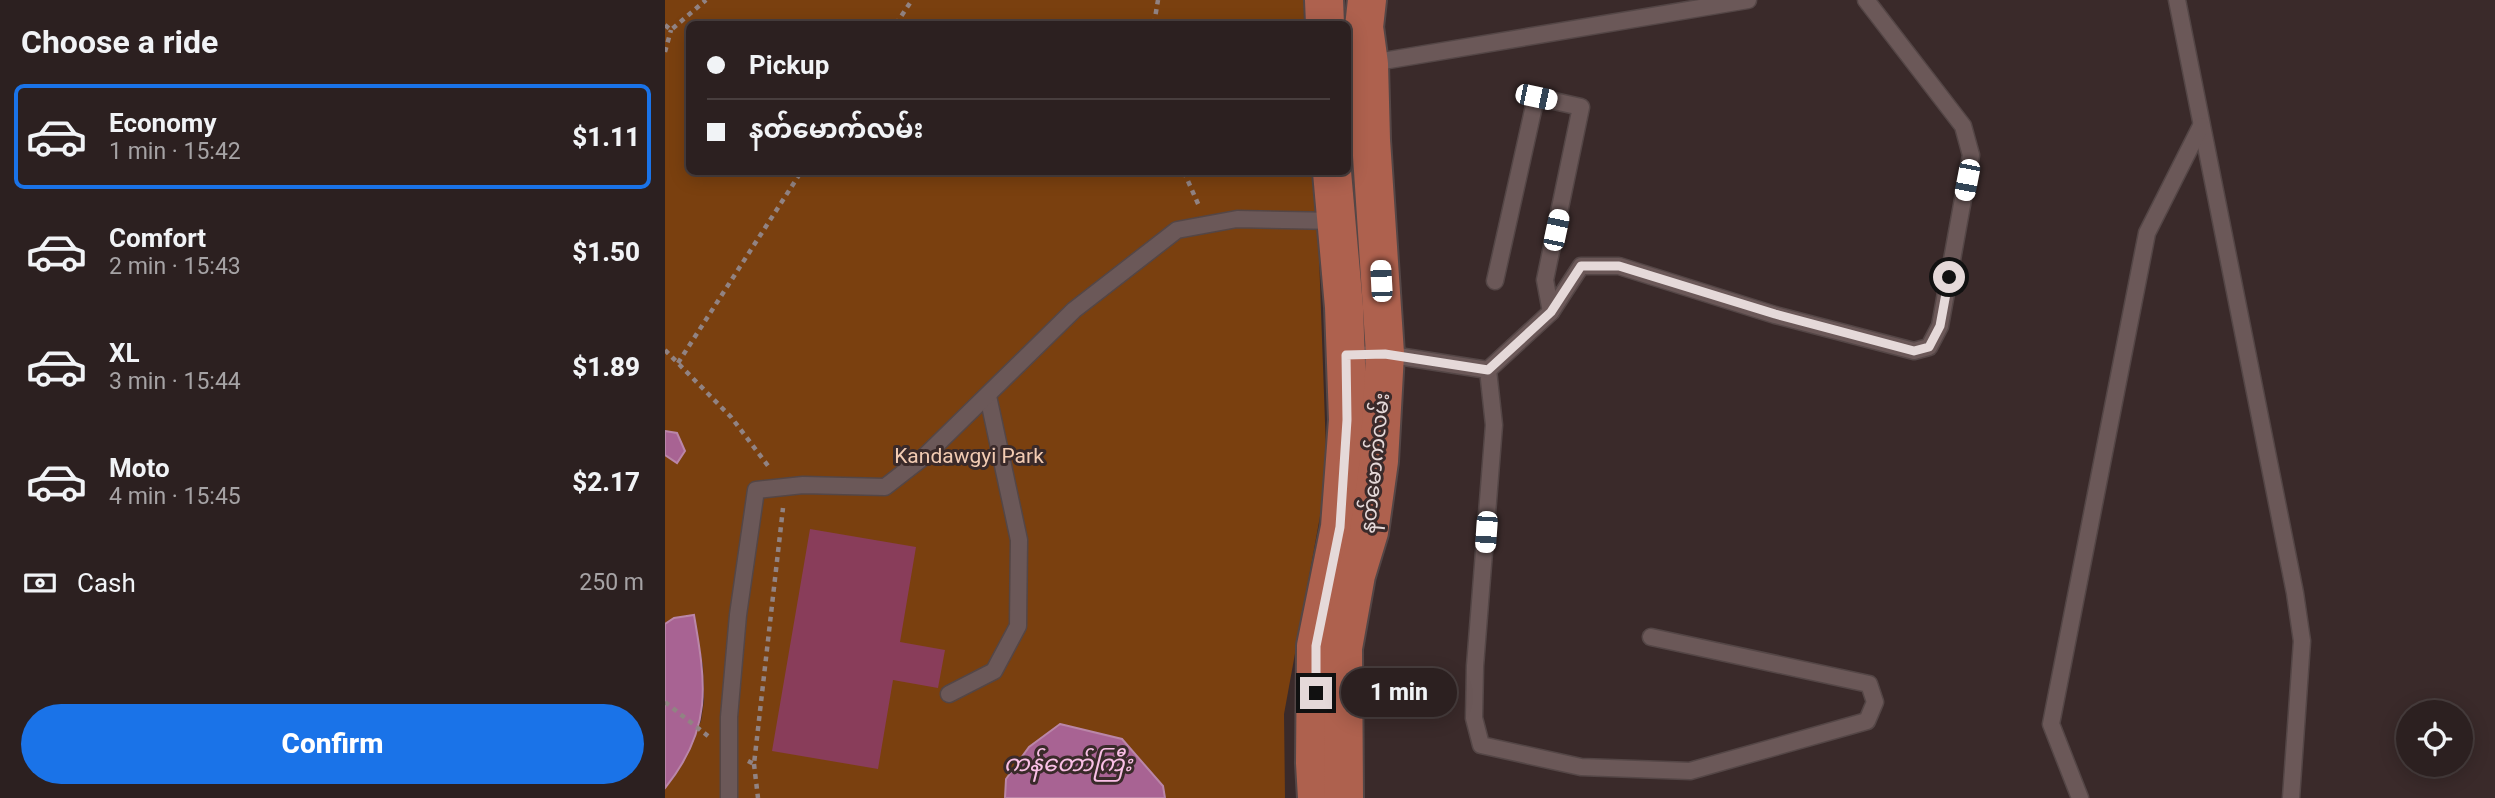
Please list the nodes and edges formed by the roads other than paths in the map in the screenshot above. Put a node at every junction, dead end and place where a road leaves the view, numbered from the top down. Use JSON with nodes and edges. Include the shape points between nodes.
{"nodes":[{"id":1,"x":1324,"y":0,"type":"edge"},
{"id":2,"x":1367,"y":0,"type":"edge"},
{"id":3,"x":1748,"y":0,"type":"edge"},
{"id":4,"x":1866,"y":0,"type":"edge"},
{"id":5,"x":2177,"y":0,"type":"edge"},
{"id":6,"x":1325,"y":21,"type":"edge"},
{"id":7,"x":1358,"y":65,"type":"edge"},
{"id":8,"x":2201,"y":126,"type":"junction"},
{"id":9,"x":1332,"y":175,"type":"edge"},
{"id":10,"x":1375,"y":207,"type":"junction"},
{"id":11,"x":1337,"y":220,"type":"junction"},
{"id":12,"x":1495,"y":281,"type":"dead end"},
{"id":13,"x":1551,"y":312,"type":"junction"},
{"id":14,"x":1385,"y":354,"type":"junction"},
{"id":15,"x":1346,"y":355,"type":"junction"},
{"id":16,"x":1488,"y":370,"type":"junction"},
{"id":17,"x":988,"y":396,"type":"junction"},
{"id":18,"x":1651,"y":638,"type":"dead end"},
{"id":19,"x":949,"y":694,"type":"dead end"},
{"id":20,"x":730,"y":798,"type":"edge"},
{"id":21,"x":1317,"y":798,"type":"edge"},
{"id":22,"x":1344,"y":798,"type":"edge"},
{"id":23,"x":2080,"y":798,"type":"edge"},
{"id":24,"x":2291,"y":798,"type":"edge"}],
"edges":[{"from":1,"to":6,"type":"main road"},
{"from":2,"to":7,"type":"main road","name":"နတ်မောက်လမ်း"},
{"from":3,"to":7,"type":"lane"},
{"from":4,"to":13,"type":"lane","via":[[1963,126],[1971,155],[1940,326],[1929,347],[1914,351],[1619,266],[1581,266]]},
{"from":5,"to":8,"type":"lane"},
{"from":7,"to":10,"type":"main road","name":"နတ်မောက်လမ်း"},
{"from":8,"to":23,"type":"lane","via":[[2147,233],[2051,724]]},
{"from":8,"to":24,"type":"lane","via":[[2302,641]]},
{"from":9,"to":11,"type":"main road","name":"နတ်မောက်လမ်း"},
{"from":10,"to":11,"type":"main road"},
{"from":10,"to":14,"type":"main road","name":"နတ်မောက်လမ်း"},
{"from":11,"to":15,"type":"main road","name":"နတ်မောက်လမ်း"},
{"from":11,"to":17,"type":"lane","via":[[1237,219],[1177,230],[1074,310]]},
{"from":12,"to":13,"type":"lane","via":[[1536,97],[1581,107],[1545,280]]},
{"from":13,"to":16,"type":"lane"},
{"from":14,"to":15,"type":"lane"},
{"from":14,"to":16,"type":"lane"},
{"from":14,"to":22,"type":"main road","name":"နတ်မောက်လမ်း","via":[[1369,532],[1343,648]]},
{"from":15,"to":21,"type":"main road","name":"နတ်မောက်လမ်း","via":[[1340,527],[1316,646]]},
{"from":16,"to":18,"type":"lane","via":[[1494,425],[1474,718],[1481,745],[1581,768],[1690,771],[1867,721],[1875,702],[1869,684]]},
{"from":17,"to":19,"type":"lane","via":[[1019,540],[1018,626],[994,671]]},
{"from":17,"to":20,"type":"lane","via":[[885,487],[803,485],[756,490],[729,717]]}]}
